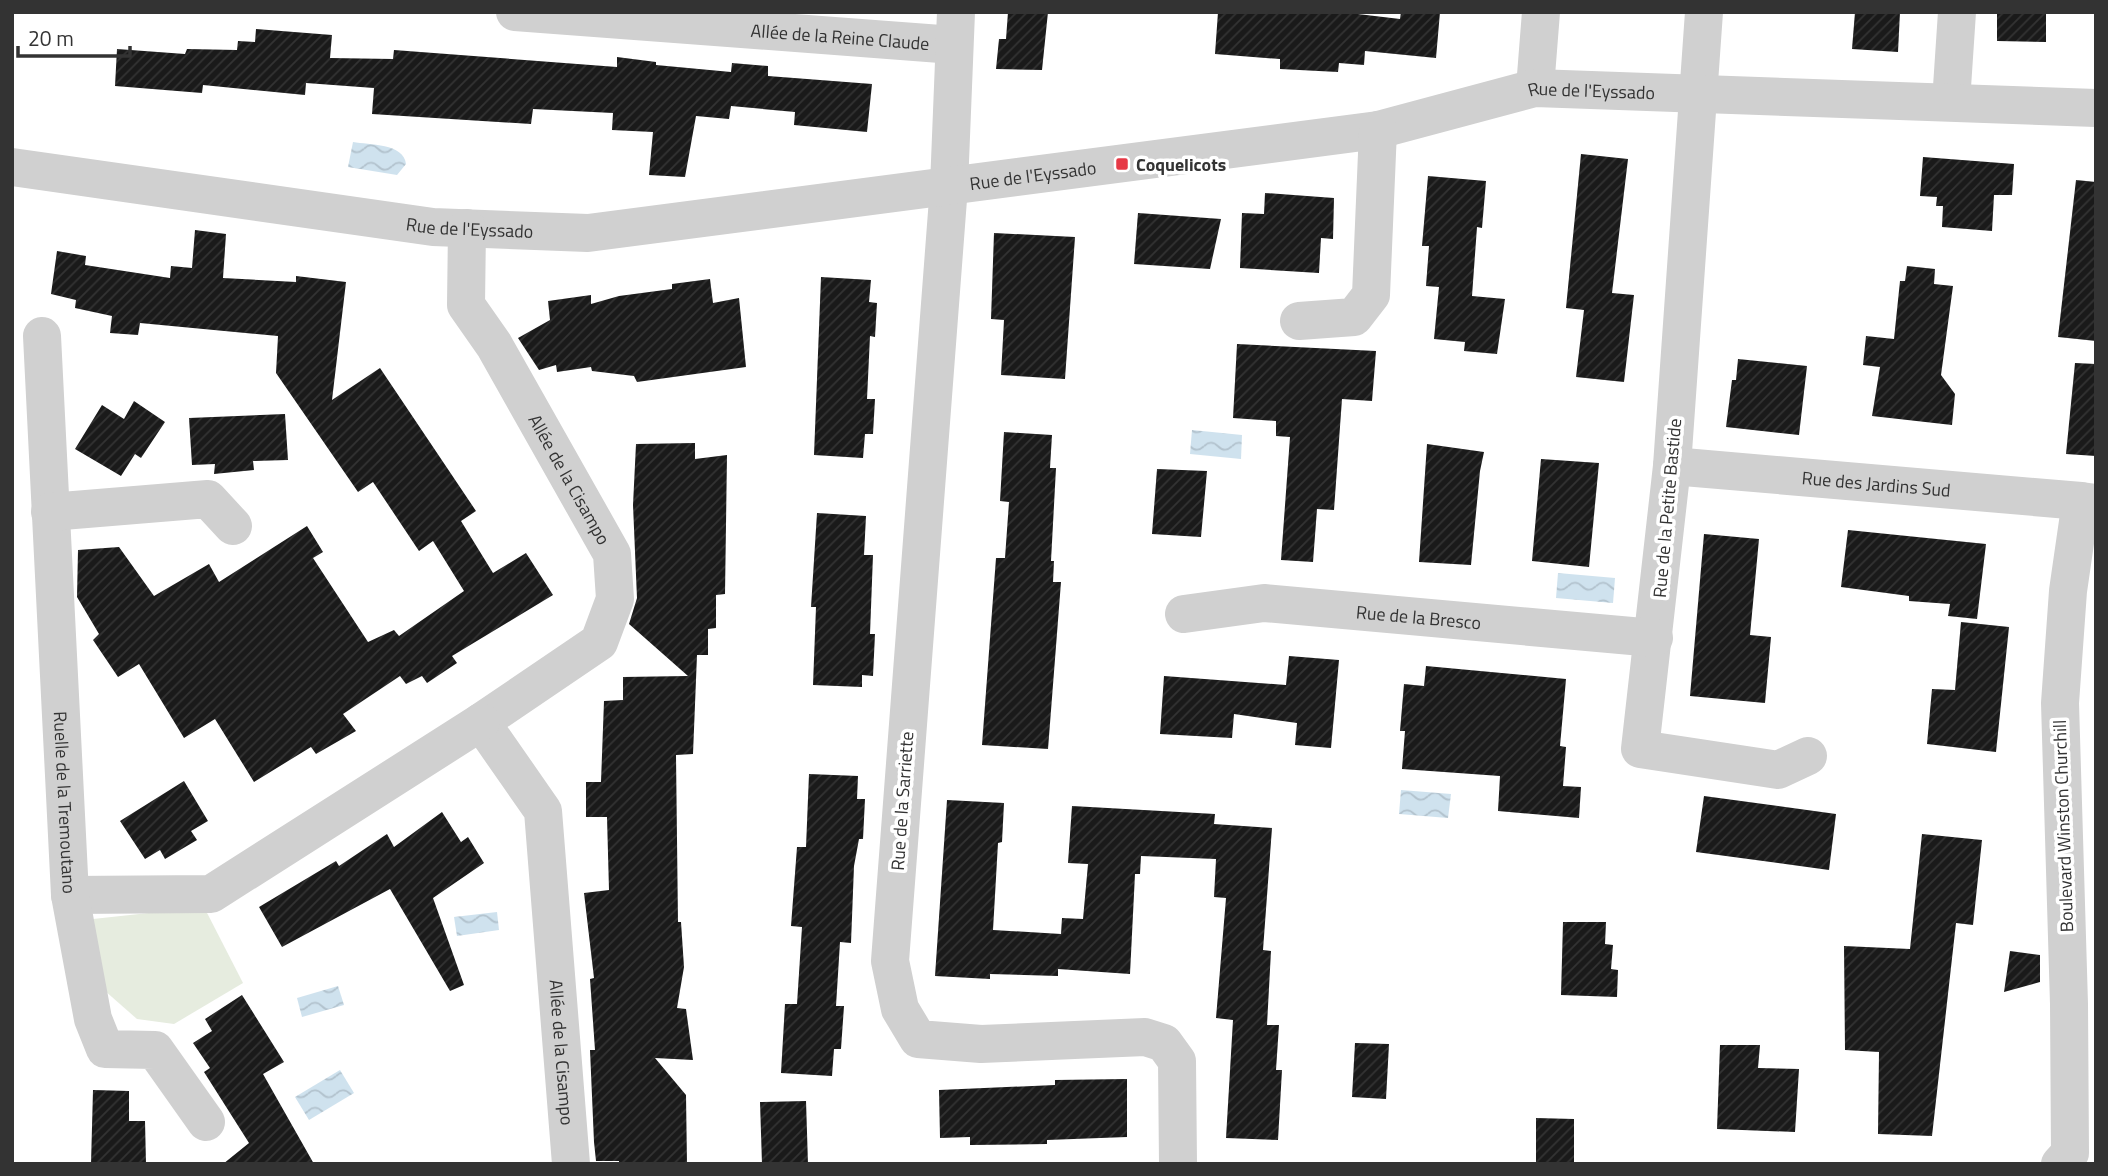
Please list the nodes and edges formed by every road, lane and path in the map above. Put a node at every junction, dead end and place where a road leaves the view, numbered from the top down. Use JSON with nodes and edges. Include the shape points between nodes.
{"nodes":[{"id":1,"x":515,"y":12,"type":"edge"},
{"id":2,"x":1541,"y":12,"type":"edge"},
{"id":3,"x":1704,"y":12,"type":"edge"},
{"id":4,"x":1957,"y":12,"type":"edge"},
{"id":5,"x":955,"y":29,"type":"edge"},
{"id":6,"x":1535,"y":88,"type":"junction"},
{"id":7,"x":1697,"y":94,"type":"junction"},
{"id":8,"x":1951,"y":102,"type":"junction"},
{"id":9,"x":2096,"y":108,"type":"edge"},
{"id":10,"x":1378,"y":130,"type":"junction"},
{"id":11,"x":12,"y":167,"type":"edge"},
{"id":12,"x":949,"y":186,"type":"junction"},
{"id":13,"x":467,"y":228,"type":"junction"},
{"id":14,"x":1299,"y":321,"type":"dead end"},
{"id":15,"x":41,"y":336,"type":"dead end"},
{"id":16,"x":1672,"y":466,"type":"junction"},
{"id":17,"x":2088,"y":502,"type":"edge"},
{"id":18,"x":50,"y":512,"type":"junction"},
{"id":19,"x":233,"y":526,"type":"dead end"},
{"id":20,"x":1184,"y":614,"type":"dead end"},
{"id":21,"x":1654,"y":638,"type":"junction"},
{"id":22,"x":481,"y":722,"type":"junction"},
{"id":23,"x":1808,"y":756,"type":"dead end"},
{"id":24,"x":70,"y":895,"type":"junction"},
{"id":25,"x":206,"y":1122,"type":"dead end"},
{"id":26,"x":571,"y":1164,"type":"edge"},
{"id":27,"x":1178,"y":1164,"type":"edge"},
{"id":28,"x":2060,"y":1164,"type":"edge"}],
"edges":[{"from":1,"to":5,"type":"street","name":"Allée de la Reine Claude"},
{"from":2,"to":6,"type":"street"},
{"from":3,"to":7,"type":"street","name":"Rue de la Petite Bastide"},
{"from":4,"to":8,"type":"street"},
{"from":5,"to":12,"type":"street"},
{"from":6,"to":7,"type":"street","name":"Rue de l'Eyssado"},
{"from":6,"to":10,"type":"street","name":"Rue de l'Eyssado"},
{"from":7,"to":8,"type":"street","name":"Rue de l'Eyssado"},
{"from":7,"to":16,"type":"street","name":"Rue de la Petite Bastide"},
{"from":8,"to":9,"type":"street","name":"Rue de l'Eyssado"},
{"from":10,"to":12,"type":"street","name":"Rue de l'Eyssado"},
{"from":10,"to":14,"type":"street","via":[[1371,295],[1354,317]]},
{"from":11,"to":13,"type":"street","name":"Rue de l'Eyssado","via":[[433,227]]},
{"from":12,"to":13,"type":"street","name":"Rue de l'Eyssado","via":[[588,233]]},
{"from":12,"to":27,"type":"street","name":"Rue de la Sarriette","via":[[890,961],[900,1009],[918,1039],[981,1044],[1145,1037],[1164,1043],[1177,1061]]},
{"from":13,"to":22,"type":"street","name":"Allée de la Cisampo","via":[[467,306],[494,345],[612,554],[615,599],[599,642]]},
{"from":15,"to":18,"type":"street","name":"Ruelle de la Tremoutano"},
{"from":16,"to":17,"type":"street","name":"Rue des Jardins Sud"},
{"from":16,"to":21,"type":"street","name":"Rue de la Petite Bastide"},
{"from":17,"to":28,"type":"street","name":"Boulevard Winston Churchill","via":[[2068,591],[2060,703],[2070,1139],[2070,1153]]},
{"from":18,"to":19,"type":"street","via":[[208,499]]},
{"from":18,"to":24,"type":"street","name":"Ruelle de la Tremoutano"},
{"from":20,"to":21,"type":"street","name":"Rue de la Bresco","via":[[1264,603]]},
{"from":21,"to":23,"type":"street","name":"Rue de la Petite Bastide","via":[[1640,749],[1778,769]]},
{"from":22,"to":24,"type":"street","name":"Ruelle de la Tremoutano","via":[[211,894]]},
{"from":22,"to":26,"type":"street","name":"Allée de la Cisampo","via":[[543,811]]},
{"from":24,"to":25,"type":"street","via":[[93,1018],[106,1049],[155,1050]]}]}
